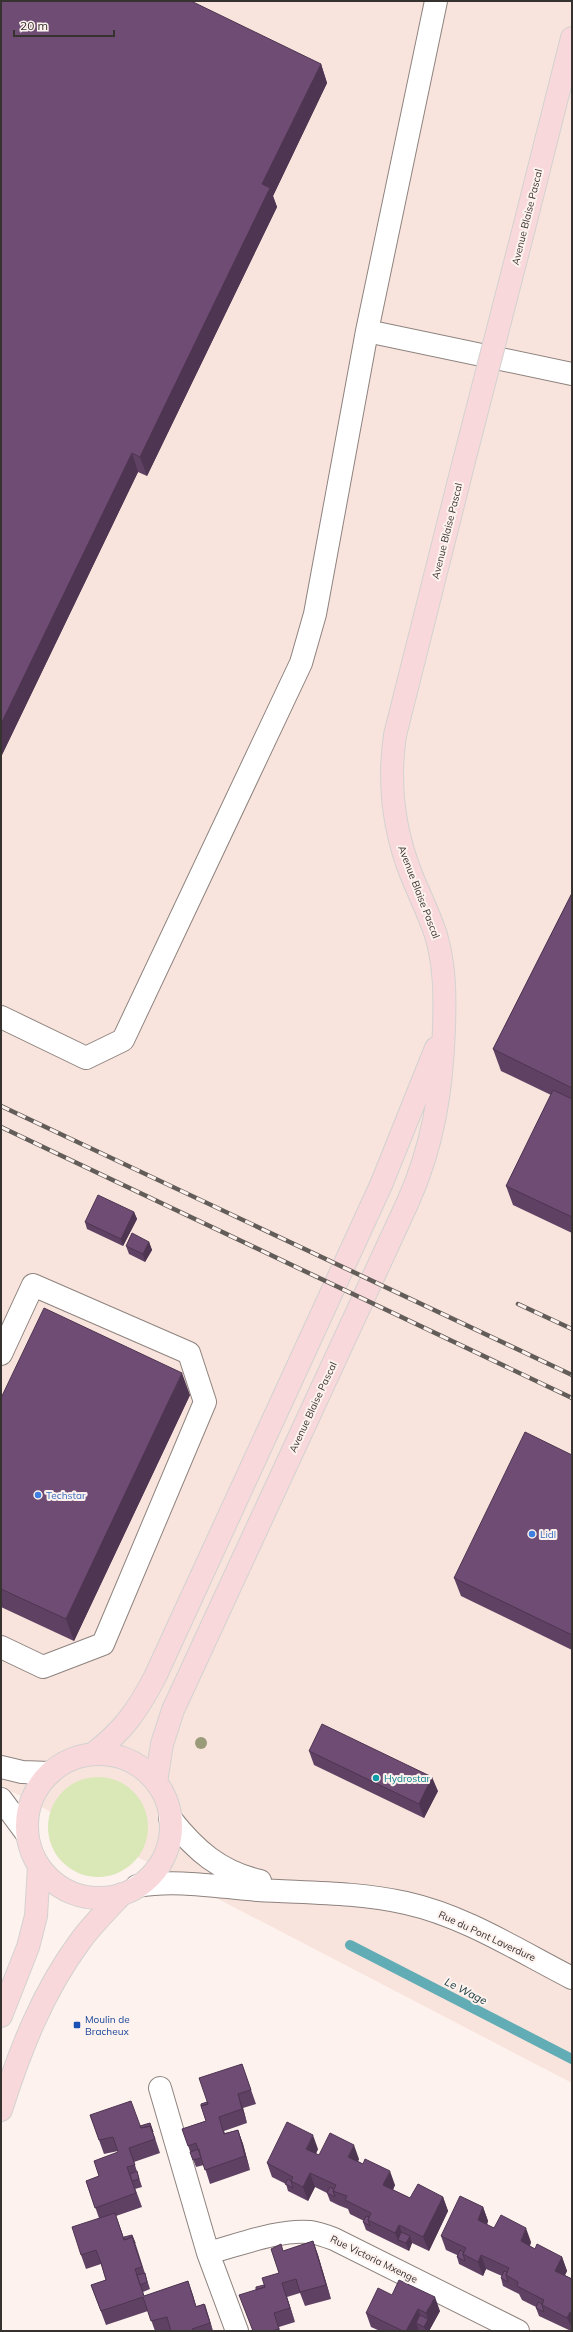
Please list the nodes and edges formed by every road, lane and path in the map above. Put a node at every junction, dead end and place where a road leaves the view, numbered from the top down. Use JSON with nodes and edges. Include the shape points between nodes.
{"nodes":[{"id":1,"x":436,"y":1,"type":"edge"},
{"id":2,"x":572,"y":38,"type":"edge"},
{"id":3,"x":368,"y":331,"type":"junction"},
{"id":4,"x":572,"y":374,"type":"edge"},
{"id":5,"x":1,"y":1017,"type":"edge"},
{"id":6,"x":444,"y":1024,"type":"junction"},
{"id":7,"x":1,"y":1354,"type":"edge"},
{"id":8,"x":1,"y":1647,"type":"edge"},
{"id":9,"x":93,"y":1754,"type":"junction"},
{"id":10,"x":1,"y":1767,"type":"edge"},
{"id":11,"x":50,"y":1773,"type":"junction"},
{"id":12,"x":156,"y":1782,"type":"junction"},
{"id":13,"x":1,"y":1799,"type":"edge"},
{"id":14,"x":170,"y":1818,"type":"junction"},
{"id":15,"x":27,"y":1834,"type":"junction"},
{"id":16,"x":39,"y":1866,"type":"junction"},
{"id":17,"x":129,"y":1890,"type":"junction"},
{"id":18,"x":328,"y":1893,"type":"junction"},
{"id":19,"x":572,"y":1978,"type":"edge"},
{"id":20,"x":1,"y":2016,"type":"edge"},
{"id":21,"x":160,"y":2088,"type":"dead end"},
{"id":22,"x":1,"y":2110,"type":"edge"},
{"id":23,"x":208,"y":2253,"type":"junction"},
{"id":24,"x":237,"y":2331,"type":"edge"},
{"id":25,"x":518,"y":2331,"type":"edge"}],
"edges":[{"from":1,"to":3,"type":"street"},
{"from":2,"to":6,"type":"main road","name":"Avenue Blaise Pascal","bridge":true,"via":[[395,735],[392,756],[391,784],[397,832],[432,924],[442,958]]},
{"from":3,"to":4,"type":"street"},
{"from":3,"to":5,"type":"street","via":[[315,614],[301,663],[123,1040],[86,1058]]},
{"from":6,"to":9,"type":"main road","name":"Avenue Blaise Pascal","via":[[431,1064],[381,1185],[158,1670],[130,1721]]},
{"from":6,"to":12,"type":"main road","name":"Avenue Blaise Pascal","via":[[441,1082],[434,1126],[415,1187],[173,1710],[162,1744]]},
{"from":7,"to":8,"type":"street","via":[[33,1285],[189,1352],[205,1402],[103,1644],[43,1667]]},
{"from":9,"to":11,"type":"main road","via":[[73,1759]]},
{"from":9,"to":12,"type":"main road","via":[[111,1755],[128,1760]]},
{"from":10,"to":11,"type":"street","via":[[22,1772]]},
{"from":11,"to":15,"type":"main road","via":[[40,1784],[30,1804]]},
{"from":12,"to":14,"type":"main road","via":[[166,1802]]},
{"from":13,"to":15,"type":"street"},
{"from":14,"to":17,"type":"main road","via":[[170,1836],[165,1854],[151,1875]]},
{"from":14,"to":18,"type":"street","name":"Rue du Pont Laverdure","via":[[202,1854],[228,1872],[257,1881]]},
{"from":15,"to":16,"type":"main road","via":[[30,1848]]},
{"from":16,"to":17,"type":"main road","via":[[54,1882],[79,1895],[100,1898]]},
{"from":16,"to":20,"type":"main road","via":[[36,1916],[28,1946]]},
{"from":17,"to":18,"type":"street","name":"Rue du Pont Laverdure","via":[[168,1882]]},
{"from":17,"to":22,"type":"main road","via":[[82,1938],[49,1990],[26,2038]]},
{"from":18,"to":19,"type":"street","name":"Rue du Pont Laverdure","via":[[382,1898],[428,1909],[473,1928]]},
{"from":21,"to":23,"type":"street"},
{"from":23,"to":24,"type":"street"},
{"from":23,"to":25,"type":"street","name":"Rue Victoria Mxenge","via":[[284,2233],[311,2232],[334,2239]]}]}
